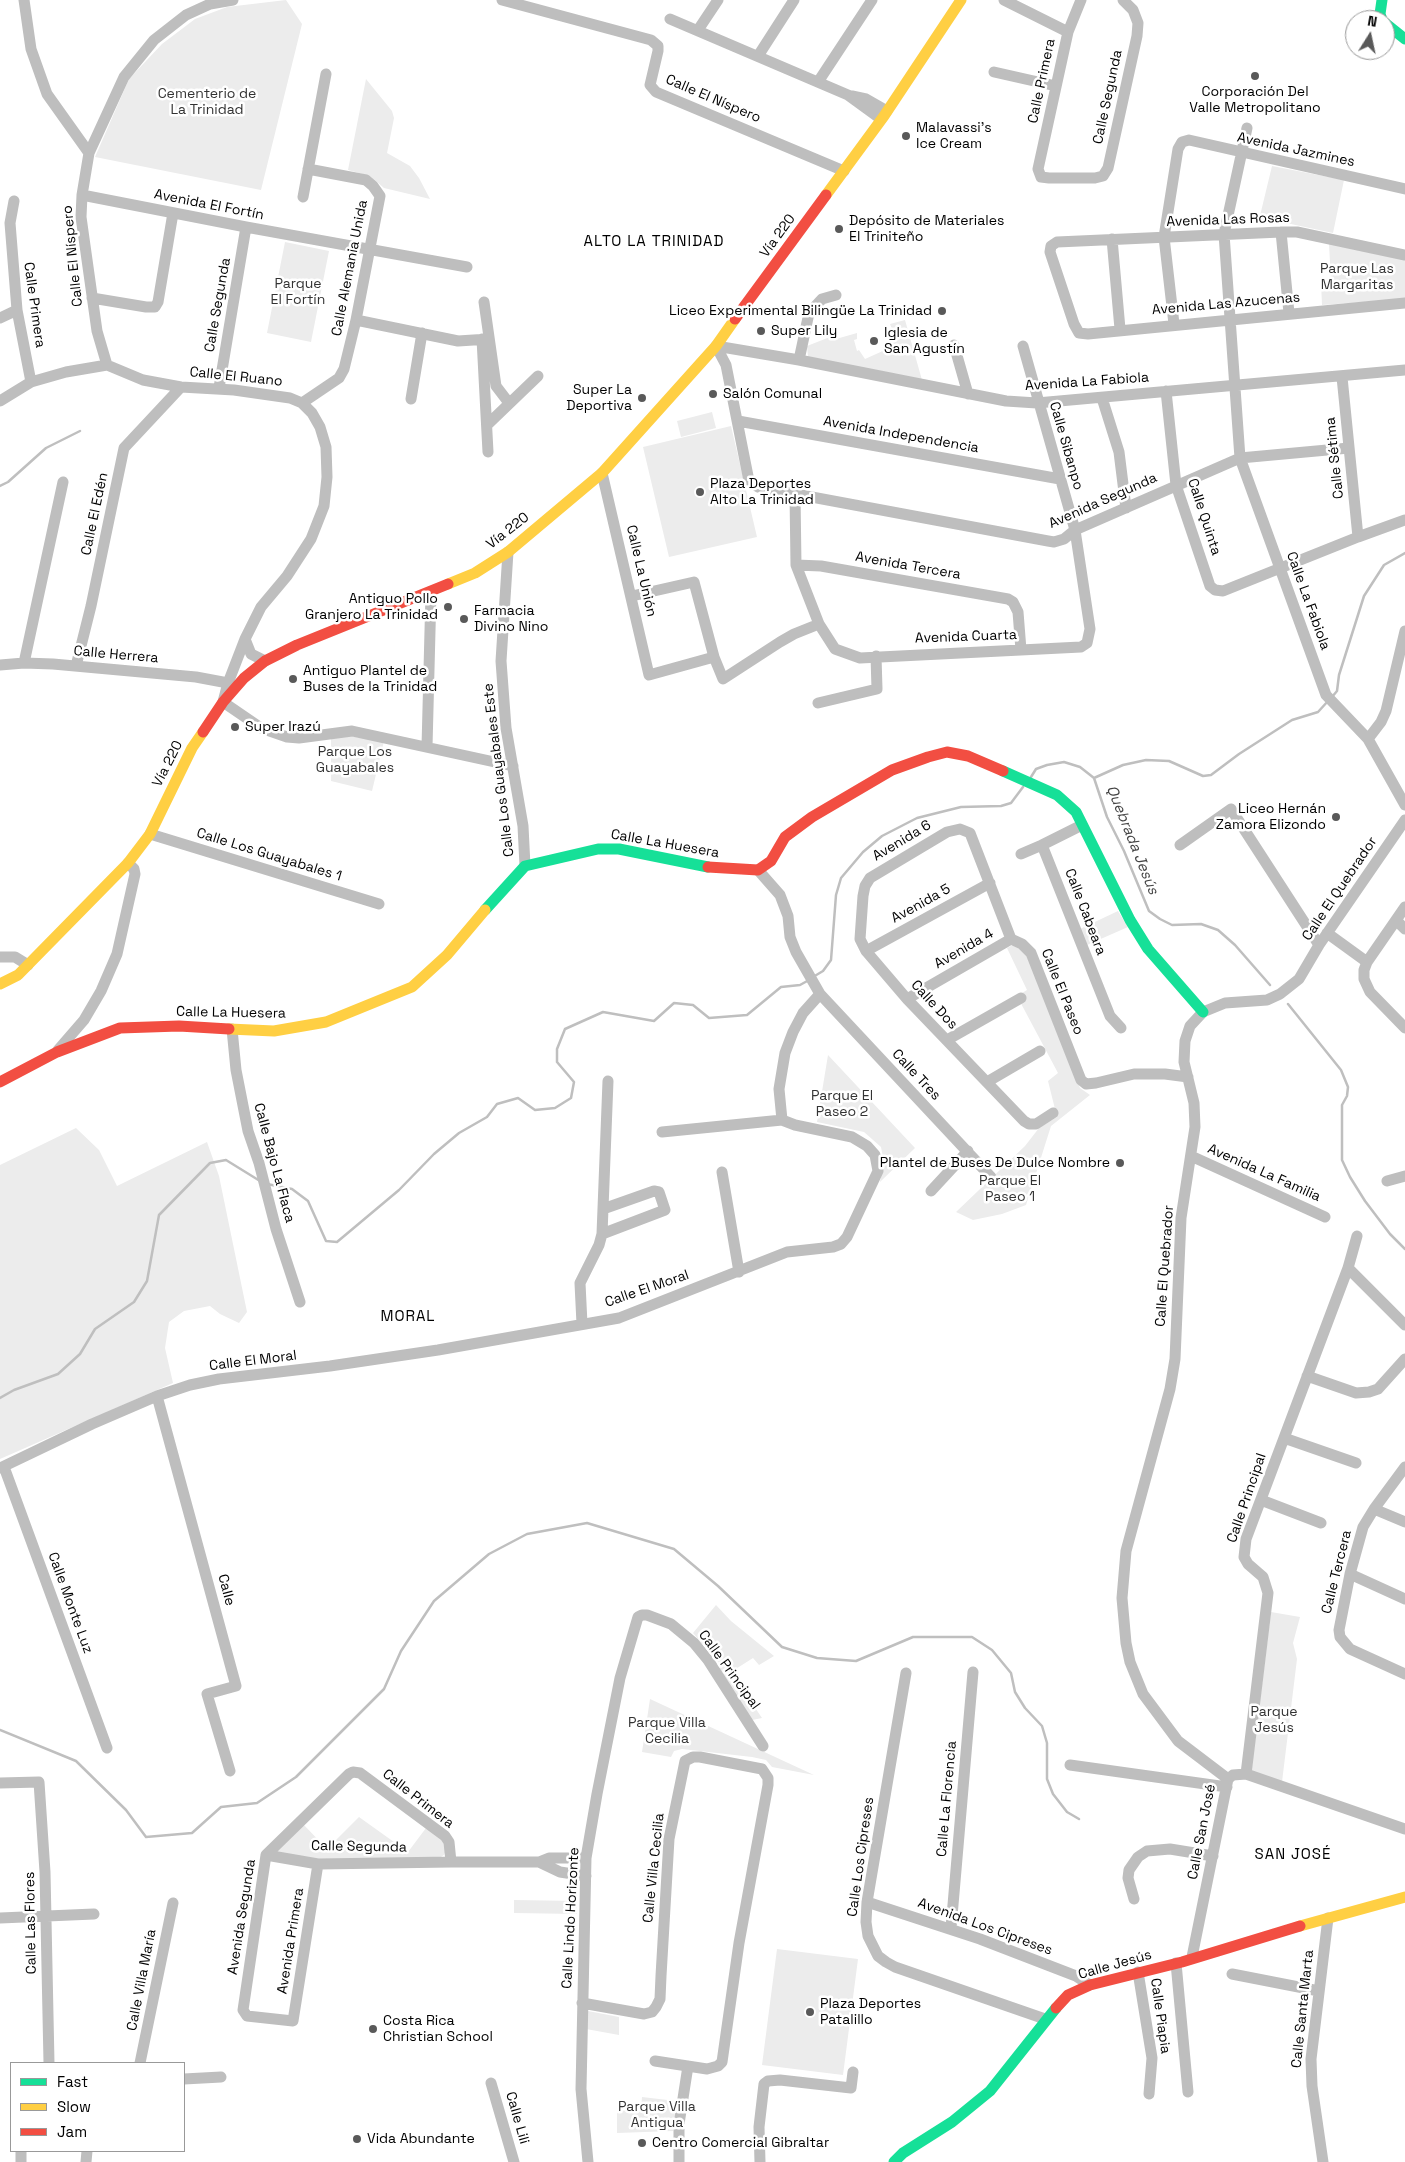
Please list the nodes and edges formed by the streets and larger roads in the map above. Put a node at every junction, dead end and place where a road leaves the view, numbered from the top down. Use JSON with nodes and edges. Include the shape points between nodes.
{"nodes":[{"id":1,"x":24,"y":0,"type":"edge"},
{"id":2,"x":233,"y":0,"type":"edge"},
{"id":3,"x":502,"y":0,"type":"edge"},
{"id":4,"x":718,"y":0,"type":"edge"},
{"id":5,"x":794,"y":0,"type":"edge"},
{"id":6,"x":872,"y":0,"type":"edge"},
{"id":7,"x":961,"y":0,"type":"edge"},
{"id":8,"x":1004,"y":0,"type":"edge"},
{"id":9,"x":1081,"y":0,"type":"edge"},
{"id":10,"x":1123,"y":0,"type":"edge"},
{"id":11,"x":522,"y":2,"type":"edge"},
{"id":12,"x":670,"y":19,"type":"dead end"},
{"id":13,"x":698,"y":30,"type":"junction"},
{"id":14,"x":1395,"y":31,"type":"edge"},
{"id":15,"x":1068,"y":32,"type":"junction"},
{"id":16,"x":1405,"y":39,"type":"edge"},
{"id":17,"x":758,"y":56,"type":"junction"},
{"id":18,"x":994,"y":72,"type":"dead end"},
{"id":19,"x":326,"y":74,"type":"dead end"},
{"id":20,"x":818,"y":82,"type":"junction"},
{"id":21,"x":1056,"y":86,"type":"junction"},
{"id":22,"x":884,"y":115,"type":"junction"},
{"id":23,"x":1248,"y":128,"type":"dead end"},
{"id":24,"x":89,"y":153,"type":"junction"},
{"id":25,"x":1241,"y":153,"type":"junction"},
{"id":26,"x":308,"y":169,"type":"junction"},
{"id":27,"x":1038,"y":169,"type":"joint"},
{"id":28,"x":844,"y":170,"type":"junction"},
{"id":29,"x":1405,"y":189,"type":"edge"},
{"id":30,"x":82,"y":194,"type":"junction"},
{"id":31,"x":303,"y":197,"type":"dead end"},
{"id":32,"x":14,"y":201,"type":"dead end"},
{"id":33,"x":173,"y":214,"type":"junction"},
{"id":34,"x":246,"y":227,"type":"junction"},
{"id":35,"x":1281,"y":232,"type":"junction"},
{"id":36,"x":1224,"y":234,"type":"junction"},
{"id":37,"x":1164,"y":237,"type":"junction"},
{"id":38,"x":1112,"y":239,"type":"junction"},
{"id":39,"x":370,"y":248,"type":"junction"},
{"id":40,"x":1405,"y":255,"type":"edge"},
{"id":41,"x":467,"y":267,"type":"dead end"},
{"id":42,"x":836,"y":295,"type":"dead end"},
{"id":43,"x":92,"y":298,"type":"junction"},
{"id":44,"x":484,"y":302,"type":"dead end"},
{"id":45,"x":1405,"y":303,"type":"edge"},
{"id":46,"x":17,"y":310,"type":"junction"},
{"id":47,"x":1289,"y":313,"type":"junction"},
{"id":48,"x":0,"y":318,"type":"edge"},
{"id":49,"x":1230,"y":319,"type":"junction"},
{"id":50,"x":356,"y":320,"type":"junction"},
{"id":51,"x":1174,"y":324,"type":"junction"},
{"id":52,"x":1120,"y":329,"type":"junction"},
{"id":53,"x":422,"y":333,"type":"junction"},
{"id":54,"x":1079,"y":333,"type":"joint"},
{"id":55,"x":485,"y":339,"type":"junction"},
{"id":56,"x":716,"y":346,"type":"junction"},
{"id":57,"x":954,"y":346,"type":"dead end"},
{"id":58,"x":1023,"y":346,"type":"dead end"},
{"id":59,"x":799,"y":360,"type":"junction"},
{"id":60,"x":107,"y":366,"type":"junction"},
{"id":61,"x":1405,"y":370,"type":"edge"},
{"id":62,"x":538,"y":376,"type":"dead end"},
{"id":63,"x":1342,"y":377,"type":"junction"},
{"id":64,"x":31,"y":382,"type":"junction"},
{"id":65,"x":1235,"y":385,"type":"junction"},
{"id":66,"x":181,"y":387,"type":"junction"},
{"id":67,"x":219,"y":388,"type":"junction"},
{"id":68,"x":1166,"y":391,"type":"junction"},
{"id":69,"x":968,"y":394,"type":"junction"},
{"id":70,"x":1102,"y":398,"type":"junction"},
{"id":71,"x":411,"y":399,"type":"dead end"},
{"id":72,"x":0,"y":401,"type":"edge"},
{"id":73,"x":302,"y":403,"type":"junction"},
{"id":74,"x":510,"y":403,"type":"junction"},
{"id":75,"x":1038,"y":403,"type":"junction"},
{"id":76,"x":738,"y":421,"type":"junction"},
{"id":77,"x":487,"y":424,"type":"junction"},
{"id":78,"x":1348,"y":448,"type":"junction"},
{"id":79,"x":488,"y":452,"type":"dead end"},
{"id":80,"x":1240,"y":458,"type":"junction"},
{"id":81,"x":602,"y":473,"type":"junction"},
{"id":82,"x":1060,"y":479,"type":"junction"},
{"id":83,"x":63,"y":482,"type":"dead end"},
{"id":84,"x":1176,"y":485,"type":"junction"},
{"id":85,"x":795,"y":494,"type":"junction"},
{"id":86,"x":1126,"y":508,"type":"junction"},
{"id":87,"x":1405,"y":520,"type":"edge"},
{"id":88,"x":1075,"y":530,"type":"junction"},
{"id":89,"x":1358,"y":536,"type":"junction"},
{"id":90,"x":508,"y":552,"type":"junction"},
{"id":91,"x":796,"y":565,"type":"junction"},
{"id":92,"x":1280,"y":567,"type":"junction"},
{"id":93,"x":431,"y":592,"type":"junction"},
{"id":94,"x":632,"y":596,"type":"junction"},
{"id":95,"x":819,"y":624,"type":"junction"},
{"id":96,"x":1405,"y":631,"type":"edge"},
{"id":97,"x":246,"y":639,"type":"junction"},
{"id":98,"x":1087,"y":643,"type":"joint"},
{"id":99,"x":1020,"y":650,"type":"junction"},
{"id":100,"x":876,"y":656,"type":"junction"},
{"id":101,"x":714,"y":657,"type":"junction"},
{"id":102,"x":265,"y":661,"type":"junction"},
{"id":103,"x":24,"y":663,"type":"junction"},
{"id":104,"x":0,"y":665,"type":"edge"},
{"id":105,"x":76,"y":666,"type":"junction"},
{"id":106,"x":228,"y":683,"type":"junction"},
{"id":107,"x":223,"y":702,"type":"junction"},
{"id":108,"x":818,"y":703,"type":"dead end"},
{"id":109,"x":1368,"y":739,"type":"junction"},
{"id":110,"x":427,"y":747,"type":"junction"},
{"id":111,"x":512,"y":766,"type":"junction"},
{"id":112,"x":1405,"y":805,"type":"edge"},
{"id":113,"x":1405,"y":820,"type":"edge"},
{"id":114,"x":1082,"y":825,"type":"junction"},
{"id":115,"x":150,"y":834,"type":"junction"},
{"id":116,"x":1042,"y":845,"type":"junction"},
{"id":117,"x":1180,"y":845,"type":"dead end"},
{"id":118,"x":1021,"y":854,"type":"dead end"},
{"id":119,"x":128,"y":863,"type":"junction"},
{"id":120,"x":525,"y":866,"type":"junction"},
{"id":121,"x":758,"y":870,"type":"junction"},
{"id":122,"x":990,"y":883,"type":"junction"},
{"id":123,"x":865,"y":886,"type":"joint"},
{"id":124,"x":379,"y":904,"type":"dead end"},
{"id":125,"x":1405,"y":907,"type":"edge"},
{"id":126,"x":1396,"y":920,"type":"junction"},
{"id":127,"x":1405,"y":929,"type":"edge"},
{"id":128,"x":1328,"y":933,"type":"junction"},
{"id":129,"x":1011,"y":939,"type":"junction"},
{"id":130,"x":1319,"y":945,"type":"junction"},
{"id":131,"x":866,"y":951,"type":"junction"},
{"id":132,"x":0,"y":957,"type":"edge"},
{"id":133,"x":1367,"y":962,"type":"junction"},
{"id":134,"x":28,"y":965,"type":"junction"},
{"id":135,"x":0,"y":984,"type":"edge"},
{"id":136,"x":820,"y":994,"type":"junction"},
{"id":137,"x":1021,"y":998,"type":"dead end"},
{"id":138,"x":907,"y":999,"type":"junction"},
{"id":139,"x":1203,"y":1012,"type":"junction"},
{"id":140,"x":1121,"y":1028,"type":"dead end"},
{"id":141,"x":1405,"y":1028,"type":"edge"},
{"id":142,"x":232,"y":1029,"type":"junction"},
{"id":143,"x":947,"y":1040,"type":"junction"},
{"id":144,"x":1040,"y":1051,"type":"dead end"},
{"id":145,"x":57,"y":1052,"type":"junction"},
{"id":146,"x":1188,"y":1077,"type":"junction"},
{"id":147,"x":608,"y":1081,"type":"dead end"},
{"id":148,"x":0,"y":1082,"type":"edge"},
{"id":149,"x":987,"y":1082,"type":"junction"},
{"id":150,"x":1052,"y":1113,"type":"dead end"},
{"id":151,"x":782,"y":1120,"type":"junction"},
{"id":152,"x":662,"y":1132,"type":"dead end"},
{"id":153,"x":968,"y":1152,"type":"junction"},
{"id":154,"x":1191,"y":1156,"type":"junction"},
{"id":155,"x":722,"y":1172,"type":"dead end"},
{"id":156,"x":1405,"y":1176,"type":"edge"},
{"id":157,"x":991,"y":1177,"type":"dead end"},
{"id":158,"x":1387,"y":1181,"type":"dead end"},
{"id":159,"x":931,"y":1191,"type":"dead end"},
{"id":160,"x":604,"y":1208,"type":"junction"},
{"id":161,"x":1325,"y":1217,"type":"dead end"},
{"id":162,"x":602,"y":1234,"type":"junction"},
{"id":163,"x":1357,"y":1236,"type":"dead end"},
{"id":164,"x":1348,"y":1268,"type":"junction"},
{"id":165,"x":739,"y":1272,"type":"junction"},
{"id":166,"x":300,"y":1302,"type":"dead end"},
{"id":167,"x":582,"y":1324,"type":"junction"},
{"id":168,"x":1405,"y":1325,"type":"edge"},
{"id":169,"x":1405,"y":1359,"type":"edge"},
{"id":170,"x":1307,"y":1376,"type":"junction"},
{"id":171,"x":157,"y":1396,"type":"junction"},
{"id":172,"x":1284,"y":1438,"type":"junction"},
{"id":173,"x":1356,"y":1464,"type":"dead end"},
{"id":174,"x":1405,"y":1467,"type":"edge"},
{"id":175,"x":2,"y":1468,"type":"edge"},
{"id":176,"x":1261,"y":1500,"type":"junction"},
{"id":177,"x":1374,"y":1508,"type":"junction"},
{"id":178,"x":1405,"y":1522,"type":"edge"},
{"id":179,"x":1321,"y":1523,"type":"dead end"},
{"id":180,"x":1350,"y":1574,"type":"junction"},
{"id":181,"x":1405,"y":1599,"type":"edge"},
{"id":182,"x":973,"y":1672,"type":"dead end"},
{"id":183,"x":906,"y":1673,"type":"dead end"},
{"id":184,"x":1405,"y":1674,"type":"edge"},
{"id":185,"x":620,"y":1678,"type":"joint"},
{"id":186,"x":763,"y":1746,"type":"dead end"},
{"id":187,"x":107,"y":1748,"type":"dead end"},
{"id":188,"x":1070,"y":1765,"type":"dead end"},
{"id":189,"x":230,"y":1771,"type":"dead end"},
{"id":190,"x":353,"y":1772,"type":"joint"},
{"id":191,"x":1246,"y":1774,"type":"junction"},
{"id":192,"x":0,"y":1783,"type":"edge"},
{"id":193,"x":1227,"y":1783,"type":"junction"},
{"id":194,"x":1405,"y":1829,"type":"edge"},
{"id":195,"x":266,"y":1855,"type":"junction"},
{"id":196,"x":1213,"y":1856,"type":"junction"},
{"id":197,"x":586,"y":1858,"type":"junction"},
{"id":198,"x":451,"y":1862,"type":"junction"},
{"id":199,"x":540,"y":1862,"type":"junction"},
{"id":200,"x":318,"y":1864,"type":"junction"},
{"id":201,"x":586,"y":1876,"type":"junction"},
{"id":202,"x":1405,"y":1898,"type":"edge"},
{"id":203,"x":1134,"y":1899,"type":"dead end"},
{"id":204,"x":867,"y":1902,"type":"junction"},
{"id":205,"x":172,"y":1903,"type":"dead end"},
{"id":206,"x":94,"y":1914,"type":"dead end"},
{"id":207,"x":46,"y":1916,"type":"junction"},
{"id":208,"x":0,"y":1918,"type":"edge"},
{"id":209,"x":1328,"y":1918,"type":"junction"},
{"id":210,"x":951,"y":1928,"type":"junction"},
{"id":211,"x":1192,"y":1958,"type":"junction"},
{"id":212,"x":1176,"y":1963,"type":"junction"},
{"id":213,"x":1138,"y":1972,"type":"junction"},
{"id":214,"x":1232,"y":1974,"type":"dead end"},
{"id":215,"x":1090,"y":1985,"type":"junction"},
{"id":216,"x":1319,"y":1991,"type":"junction"},
{"id":217,"x":582,"y":2003,"type":"junction"},
{"id":218,"x":1045,"y":2019,"type":"junction"},
{"id":219,"x":291,"y":2022,"type":"joint"},
{"id":220,"x":655,"y":2061,"type":"dead end"},
{"id":221,"x":49,"y":2062,"type":"edge"},
{"id":222,"x":140,"y":2062,"type":"edge"},
{"id":223,"x":688,"y":2066,"type":"junction"},
{"id":224,"x":853,"y":2072,"type":"dead end"},
{"id":225,"x":221,"y":2077,"type":"dead end"},
{"id":226,"x":185,"y":2079,"type":"edge"},
{"id":227,"x":492,"y":2083,"type":"dead end"},
{"id":228,"x":1188,"y":2092,"type":"dead end"},
{"id":229,"x":1149,"y":2094,"type":"dead end"},
{"id":230,"x":514,"y":2162,"type":"edge"},
{"id":231,"x":588,"y":2162,"type":"edge"},
{"id":232,"x":679,"y":2162,"type":"edge"},
{"id":233,"x":760,"y":2162,"type":"edge"},
{"id":234,"x":894,"y":2162,"type":"edge"},
{"id":235,"x":1323,"y":2162,"type":"edge"}],
"edges":[{"from":1,"to":24,"type":"street","via":[[31,49],[47,94]]},
{"from":2,"to":24,"type":"street","name":"Calle El Níspero","via":[[210,4],[186,15],[154,40],[124,77]]},
{"from":3,"to":11,"type":"street","name":"Calle El Níspero"},
{"from":4,"to":13,"type":"street"},
{"from":5,"to":17,"type":"street"},
{"from":6,"to":20,"type":"street"},
{"from":7,"to":22,"type":"street","name":"Vía 220"},
{"from":8,"to":15,"type":"street"},
{"from":9,"to":15,"type":"street","name":"Calle Primera"},
{"from":10,"to":27,"type":"street","name":"Calle Segunda","via":[[1133,10],[1138,23],[1137,36],[1108,168],[1103,176],[1095,178],[1049,178],[1041,176]]},
{"from":11,"to":28,"type":"street","name":"Calle El Níspero","via":[[651,40],[658,46],[650,85],[656,92]]},
{"from":12,"to":13,"type":"street"},
{"from":13,"to":17,"type":"street"},
{"from":14,"to":16,"type":"street"},
{"from":15,"to":21,"type":"street","name":"Calle Primera"},
{"from":17,"to":20,"type":"street"},
{"from":18,"to":21,"type":"street"},
{"from":19,"to":26,"type":"street"},
{"from":20,"to":22,"type":"street"},
{"from":21,"to":27,"type":"street","name":"Calle Primera"},
{"from":22,"to":28,"type":"street","name":"Vía 220"},
{"from":23,"to":25,"type":"street","name":"Calle La Fabiola"},
{"from":24,"to":30,"type":"street","name":"Calle El Níspero"},
{"from":25,"to":29,"type":"street","name":"Avenida Jazmines"},
{"from":25,"to":36,"type":"street","name":"Calle La Fabiola"},
{"from":25,"to":37,"type":"street","name":"Avenida Jazmines","via":[[1189,140],[1182,142],[1178,149]]},
{"from":26,"to":31,"type":"street"},
{"from":26,"to":39,"type":"street","name":"Calle Alemania Unida","via":[[366,180],[374,186],[380,196]]},
{"from":28,"to":56,"type":"street","name":"Vía 220"},
{"from":30,"to":33,"type":"street","name":"Avenida El Fortín"},
{"from":30,"to":43,"type":"street","name":"Calle El Níspero","via":[[83,237]]},
{"from":32,"to":46,"type":"street","name":"Calle Primera","via":[[10,223]]},
{"from":33,"to":34,"type":"street","name":"Avenida El Fortín"},
{"from":33,"to":43,"type":"street","via":[[155,307]]},
{"from":34,"to":39,"type":"street","name":"Avenida El Fortín"},
{"from":34,"to":67,"type":"street","name":"Calle Segunda"},
{"from":35,"to":36,"type":"street","name":"Avenida Las Rosas"},
{"from":35,"to":40,"type":"street","name":"Avenida Las Rosas","via":[[1297,232]]},
{"from":35,"to":47,"type":"street"},
{"from":36,"to":37,"type":"street","name":"Avenida Las Rosas"},
{"from":36,"to":49,"type":"street","name":"Calle La Fabiola"},
{"from":37,"to":38,"type":"street","name":"Avenida Las Rosas"},
{"from":37,"to":51,"type":"street"},
{"from":38,"to":52,"type":"street"},
{"from":38,"to":54,"type":"street","name":"Avenida Las Rosas","via":[[1057,242],[1051,246],[1050,252]]},
{"from":39,"to":41,"type":"street"},
{"from":39,"to":50,"type":"street","name":"Calle Alemania Unida"},
{"from":42,"to":59,"type":"street","via":[[822,299],[809,313]]},
{"from":43,"to":60,"type":"street","name":"Calle El Níspero"},
{"from":44,"to":55,"type":"street"},
{"from":45,"to":47,"type":"street","name":"Avenida Las Azucenas"},
{"from":46,"to":48,"type":"street"},
{"from":46,"to":64,"type":"street","name":"Calle Primera"},
{"from":47,"to":49,"type":"street","name":"Avenida Las Azucenas"},
{"from":49,"to":51,"type":"street","name":"Avenida Las Azucenas"},
{"from":49,"to":65,"type":"street","name":"Calle La Fabiola"},
{"from":50,"to":53,"type":"street"},
{"from":50,"to":73,"type":"street","name":"Calle Alemania Unida","via":[[344,370],[339,378]]},
{"from":51,"to":52,"type":"street","name":"Avenida Las Azucenas"},
{"from":52,"to":54,"type":"street","name":"Avenida Las Azucenas"},
{"from":53,"to":55,"type":"street","via":[[458,341]]},
{"from":53,"to":71,"type":"street"},
{"from":55,"to":74,"type":"street","via":[[496,386]]},
{"from":55,"to":77,"type":"street"},
{"from":56,"to":59,"type":"street","name":"Avenida La Fabiola"},
{"from":56,"to":76,"type":"street","via":[[726,365]]},
{"from":56,"to":81,"type":"street","name":"Vía 220"},
{"from":57,"to":69,"type":"street"},
{"from":58,"to":75,"type":"street","name":"Calle Sibanpo"},
{"from":59,"to":69,"type":"street","name":"Avenida La Fabiola"},
{"from":60,"to":64,"type":"street","name":"Calle El Ruano","via":[[66,372]]},
{"from":60,"to":66,"type":"street","name":"Calle El Ruano","via":[[143,380]]},
{"from":61,"to":63,"type":"street","name":"Avenida La Fabiola"},
{"from":62,"to":74,"type":"street"},
{"from":63,"to":65,"type":"street","name":"Avenida La Fabiola"},
{"from":63,"to":78,"type":"street","name":"Calle Sétima"},
{"from":64,"to":72,"type":"street","name":"Calle El Ruano"},
{"from":65,"to":68,"type":"street","name":"Avenida La Fabiola"},
{"from":65,"to":80,"type":"street","name":"Calle La Fabiola"},
{"from":66,"to":67,"type":"street","name":"Calle El Ruano"},
{"from":66,"to":105,"type":"street","name":"Calle El Edén","via":[[124,448]]},
{"from":67,"to":73,"type":"street","name":"Calle El Ruano","via":[[290,398]]},
{"from":68,"to":70,"type":"street","name":"Avenida La Fabiola"},
{"from":68,"to":84,"type":"street","name":"Calle Quinta"},
{"from":69,"to":75,"type":"street","name":"Avenida La Fabiola"},
{"from":70,"to":75,"type":"street","name":"Avenida La Fabiola"},
{"from":70,"to":86,"type":"street","via":[[1119,452]]},
{"from":73,"to":97,"type":"street","via":[[320,427],[326,447],[324,506],[311,539],[287,576],[261,607]]},
{"from":74,"to":77,"type":"street"},
{"from":75,"to":82,"type":"street","name":"Calle Sibanpo"},
{"from":76,"to":82,"type":"street","name":"Avenida Independencia"},
{"from":76,"to":85,"type":"street","name":"Avenida Segunda","via":[[749,481],[758,487]]},
{"from":77,"to":79,"type":"street"},
{"from":78,"to":80,"type":"street","name":"Avenida Segunda"},
{"from":78,"to":89,"type":"street","name":"Calle Sétima"},
{"from":80,"to":84,"type":"street","name":"Avenida Segunda"},
{"from":80,"to":92,"type":"street","name":"Calle La Fabiola"},
{"from":81,"to":90,"type":"street","name":"Vía 220"},
{"from":81,"to":94,"type":"street","name":"Calle La Unión"},
{"from":82,"to":88,"type":"street","name":"Calle Sibanpo"},
{"from":83,"to":103,"type":"street"},
{"from":84,"to":86,"type":"street","name":"Avenida Segunda"},
{"from":84,"to":92,"type":"street","name":"Calle Quinta","via":[[1210,586],[1215,590],[1223,591]]},
{"from":85,"to":88,"type":"street","name":"Avenida Segunda","via":[[1054,542]]},
{"from":85,"to":91,"type":"street"},
{"from":86,"to":88,"type":"street","name":"Avenida Segunda"},
{"from":87,"to":89,"type":"street"},
{"from":88,"to":98,"type":"street","name":"Calle Sibanpo","via":[[1090,629]]},
{"from":89,"to":92,"type":"street"},
{"from":90,"to":93,"type":"street","name":"Vía 220","via":[[475,574]]},
{"from":90,"to":111,"type":"street","name":"Calle Los Guayabales Este","via":[[501,661]]},
{"from":91,"to":95,"type":"street"},
{"from":91,"to":99,"type":"street","name":"Avenida Tercera","via":[[822,566],[1008,599],[1014,602],[1018,612]]},
{"from":92,"to":109,"type":"street","name":"Calle La Fabiola","via":[[1326,695]]},
{"from":93,"to":102,"type":"street","name":"Vía 220","via":[[297,644]]},
{"from":93,"to":110,"type":"street"},
{"from":94,"to":101,"type":"street","via":[[694,582]]},
{"from":94,"to":101,"type":"street","name":"Calle La Unión","via":[[650,675]]},
{"from":95,"to":100,"type":"street","name":"Avenida Cuarta","via":[[834,649],[860,658]]},
{"from":95,"to":101,"type":"street","via":[[780,642],[723,679]]},
{"from":96,"to":109,"type":"street","via":[[1386,711]]},
{"from":97,"to":102,"type":"street","via":[[251,654]]},
{"from":97,"to":106,"type":"street"},
{"from":98,"to":99,"type":"street","name":"Avenida Cuarta","via":[[1081,647]]},
{"from":99,"to":100,"type":"street","name":"Avenida Cuarta"},
{"from":100,"to":108,"type":"street","via":[[877,689]]},
{"from":102,"to":107,"type":"street","name":"Vía 220","via":[[244,678]]},
{"from":103,"to":104,"type":"street","name":"Calle Herrera"},
{"from":103,"to":105,"type":"street","name":"Calle Herrera"},
{"from":105,"to":106,"type":"street","name":"Calle Herrera"},
{"from":106,"to":107,"type":"street"},
{"from":107,"to":110,"type":"street","via":[[261,728],[287,736],[299,738],[352,731]]},
{"from":107,"to":115,"type":"street","name":"Vía 220","via":[[192,748]]},
{"from":109,"to":112,"type":"street","name":"Calle La Fabiola"},
{"from":110,"to":111,"type":"street"},
{"from":111,"to":120,"type":"street","name":"Calle Los Guayabales Este"},
{"from":113,"to":128,"type":"street","name":"Calle El Quebrador"},
{"from":114,"to":116,"type":"street"},
{"from":114,"to":121,"type":"street","via":[[1068,802],[1057,795],[968,756],[947,752],[892,770],[812,817],[785,837],[771,861]]},
{"from":114,"to":139,"type":"street","via":[[1148,949]]},
{"from":115,"to":119,"type":"street","name":"Vía 220"},
{"from":115,"to":124,"type":"street","name":"Calle Los Guayabales 1"},
{"from":116,"to":118,"type":"street"},
{"from":116,"to":140,"type":"street","name":"Calle Cabeara","via":[[1110,1016]]},
{"from":117,"to":130,"type":"street","via":[[1231,809]]},
{"from":119,"to":134,"type":"street","name":"Vía 220"},
{"from":119,"to":145,"type":"street","via":[[135,874],[117,954],[84,1020]]},
{"from":120,"to":121,"type":"street","name":"Calle La Huesera","via":[[598,849],[619,849],[699,868]]},
{"from":120,"to":142,"type":"street","name":"Calle La Huesera","via":[[447,955],[412,987],[326,1022],[294,1029]]},
{"from":121,"to":136,"type":"street","via":[[780,895],[788,916],[790,937]]},
{"from":122,"to":123,"type":"street","name":"Avenida 6","via":[[970,833],[960,829],[940,836],[870,878]]},
{"from":122,"to":129,"type":"street"},
{"from":122,"to":131,"type":"street","name":"Avenida 5"},
{"from":123,"to":131,"type":"street","name":"Calle Dos","via":[[860,939]]},
{"from":125,"to":126,"type":"street"},
{"from":126,"to":127,"type":"street"},
{"from":126,"to":133,"type":"street"},
{"from":128,"to":130,"type":"street","name":"Calle El Quebrador"},
{"from":128,"to":133,"type":"street"},
{"from":129,"to":138,"type":"street","name":"Avenida 4"},
{"from":129,"to":146,"type":"street","name":"Calle El Paseo","via":[[1031,953],[1081,1080],[1086,1084],[1134,1074]]},
{"from":130,"to":139,"type":"street","name":"Calle El Quebrador","via":[[1300,979],[1280,994],[1267,1000],[1226,1003]]},
{"from":131,"to":138,"type":"street","name":"Calle Dos"},
{"from":132,"to":134,"type":"street","via":[[14,957]]},
{"from":133,"to":141,"type":"street","via":[[1364,979],[1370,992]]},
{"from":134,"to":135,"type":"street","name":"Vía 220","via":[[18,975]]},
{"from":136,"to":151,"type":"street","via":[[803,1013],[785,1053],[779,1089]]},
{"from":136,"to":153,"type":"street","name":"Calle Tres"},
{"from":137,"to":143,"type":"street"},
{"from":138,"to":143,"type":"street","name":"Calle Dos"},
{"from":139,"to":146,"type":"street","name":"Calle El Quebrador","via":[[1187,1032],[1184,1062]]},
{"from":142,"to":145,"type":"street","name":"Calle La Huesera","via":[[179,1026],[120,1028]]},
{"from":142,"to":166,"type":"street","name":"Calle Bajo La Flaca","via":[[248,1131]]},
{"from":143,"to":149,"type":"street","name":"Calle Dos"},
{"from":144,"to":149,"type":"street"},
{"from":145,"to":148,"type":"street","name":"Calle La Huesera"},
{"from":146,"to":154,"type":"street","name":"Calle El Quebrador","via":[[1195,1126]]},
{"from":147,"to":160,"type":"street"},
{"from":149,"to":150,"type":"street","name":"Calle Dos","via":[[1029,1124],[1036,1124]]},
{"from":151,"to":152,"type":"street"},
{"from":151,"to":165,"type":"street","name":"Calle El Moral","via":[[852,1137],[875,1155],[878,1171],[841,1244],[787,1252]]},
{"from":153,"to":157,"type":"street","name":"Calle Tres"},
{"from":153,"to":159,"type":"street"},
{"from":154,"to":161,"type":"street","name":"Avenida La Familia"},
{"from":154,"to":193,"type":"street","name":"Calle El Quebrador","via":[[1181,1218],[1175,1359],[1170,1389],[1126,1551],[1122,1598],[1126,1644],[1143,1694],[1178,1741]]},
{"from":155,"to":165,"type":"street"},
{"from":156,"to":158,"type":"street"},
{"from":160,"to":162,"type":"street"},
{"from":160,"to":162,"type":"street","via":[[654,1191],[659,1192],[665,1210]]},
{"from":162,"to":167,"type":"street","via":[[580,1283]]},
{"from":163,"to":164,"type":"street","name":"Calle Principal"},
{"from":164,"to":168,"type":"street"},
{"from":164,"to":170,"type":"street","name":"Calle Principal"},
{"from":165,"to":167,"type":"street","name":"Calle El Moral","via":[[619,1318]]},
{"from":167,"to":171,"type":"street","name":"Calle El Moral","via":[[409,1355],[219,1379]]},
{"from":169,"to":170,"type":"street","via":[[1378,1389],[1369,1392],[1356,1393]]},
{"from":170,"to":172,"type":"street","name":"Calle Principal"},
{"from":171,"to":175,"type":"street","name":"Calle El Moral"},
{"from":171,"to":189,"type":"street","name":"Calle","via":[[236,1686],[207,1694]]},
{"from":172,"to":173,"type":"street"},
{"from":172,"to":176,"type":"street","name":"Calle Principal"},
{"from":174,"to":177,"type":"street","name":"Calle Tercera"},
{"from":175,"to":187,"type":"street","name":"Calle Monte Luz"},
{"from":176,"to":179,"type":"street"},
{"from":176,"to":191,"type":"street","name":"Calle Principal","via":[[1244,1550],[1248,1564],[1263,1577],[1268,1593]]},
{"from":177,"to":178,"type":"street"},
{"from":177,"to":180,"type":"street","name":"Calle Tercera","via":[[1364,1527]]},
{"from":180,"to":181,"type":"street"},
{"from":180,"to":184,"type":"street","name":"Calle Tercera","via":[[1339,1623],[1340,1636],[1350,1649]]},
{"from":182,"to":210,"type":"street","name":"Calle La Florencia"},
{"from":183,"to":204,"type":"street","name":"Calle Los Cipreses"},
{"from":185,"to":186,"type":"street","name":"Calle Principal","via":[[638,1617],[647,1615],[671,1624],[697,1647]]},
{"from":185,"to":197,"type":"street","name":"Calle Lindo Horizonte"},
{"from":188,"to":193,"type":"street"},
{"from":190,"to":195,"type":"street","name":"Avenida Segunda"},
{"from":190,"to":198,"type":"street","name":"Calle Primera","via":[[360,1773],[445,1836],[449,1842]]},
{"from":191,"to":193,"type":"street","name":"Calle San José","via":[[1233,1776]]},
{"from":191,"to":194,"type":"street"},
{"from":192,"to":207,"type":"street","name":"Calle Las Flores","via":[[38,1782]]},
{"from":193,"to":196,"type":"street","name":"Calle San José"},
{"from":195,"to":200,"type":"street","name":"Calle Segunda"},
{"from":195,"to":219,"type":"street","name":"Avenida Segunda","via":[[243,2013]]},
{"from":196,"to":203,"type":"street","via":[[1170,1849],[1147,1851],[1128,1870]]},
{"from":196,"to":211,"type":"street","name":"Calle San José"},
{"from":197,"to":199,"type":"street","via":[[549,1858]]},
{"from":197,"to":201,"type":"street","name":"Calle Lindo Horizonte"},
{"from":198,"to":199,"type":"street"},
{"from":198,"to":200,"type":"street","name":"Calle Segunda"},
{"from":199,"to":201,"type":"street","via":[[560,1872]]},
{"from":200,"to":219,"type":"street","name":"Avenida Primera"},
{"from":201,"to":217,"type":"street","name":"Calle Lindo Horizonte"},
{"from":202,"to":209,"type":"street","name":"Calle Jesús"},
{"from":204,"to":210,"type":"street","name":"Avenida Los Cipreses"},
{"from":204,"to":218,"type":"street","name":"Calle Los Cipreses","via":[[868,1936],[878,1956],[886,1962]]},
{"from":205,"to":222,"type":"street","name":"Calle Villa María"},
{"from":206,"to":207,"type":"street"},
{"from":207,"to":208,"type":"street"},
{"from":207,"to":221,"type":"street","name":"Calle Las Flores"},
{"from":209,"to":211,"type":"street","name":"Calle Jesús"},
{"from":209,"to":216,"type":"street","name":"Calle Santa Marta"},
{"from":210,"to":215,"type":"street","name":"Avenida Los Cipreses","via":[[1076,1976]]},
{"from":211,"to":212,"type":"street","name":"Calle Jesús"},
{"from":212,"to":213,"type":"street","name":"Calle Jesús"},
{"from":212,"to":228,"type":"street"},
{"from":213,"to":215,"type":"street","name":"Calle Jesús"},
{"from":213,"to":229,"type":"street","name":"Calle Piapia","via":[[1152,2058]]},
{"from":214,"to":216,"type":"street"},
{"from":215,"to":218,"type":"street","name":"Calle Jesús","via":[[1068,1995]]},
{"from":216,"to":235,"type":"street","name":"Calle Santa Marta","via":[[1311,2059]]},
{"from":217,"to":223,"type":"street","name":"Calle Villa Cecilia","via":[[644,2014],[652,2012],[660,1999],[669,1839],[683,1765],[688,1758],[762,1770],[768,1778],[722,2062],[713,2069]]},
{"from":217,"to":231,"type":"street","name":"Calle Lindo Horizonte","via":[[580,2089]]},
{"from":218,"to":234,"type":"street","name":"Calle Jesús","via":[[990,2090],[952,2122]]},
{"from":220,"to":223,"type":"street"},
{"from":223,"to":232,"type":"street","via":[[679,2124]]},
{"from":224,"to":233,"type":"street","via":[[851,2088],[780,2080],[764,2084],[759,2127]]},
{"from":225,"to":226,"type":"street"},
{"from":227,"to":230,"type":"street","name":"Calle Lili"}]}
